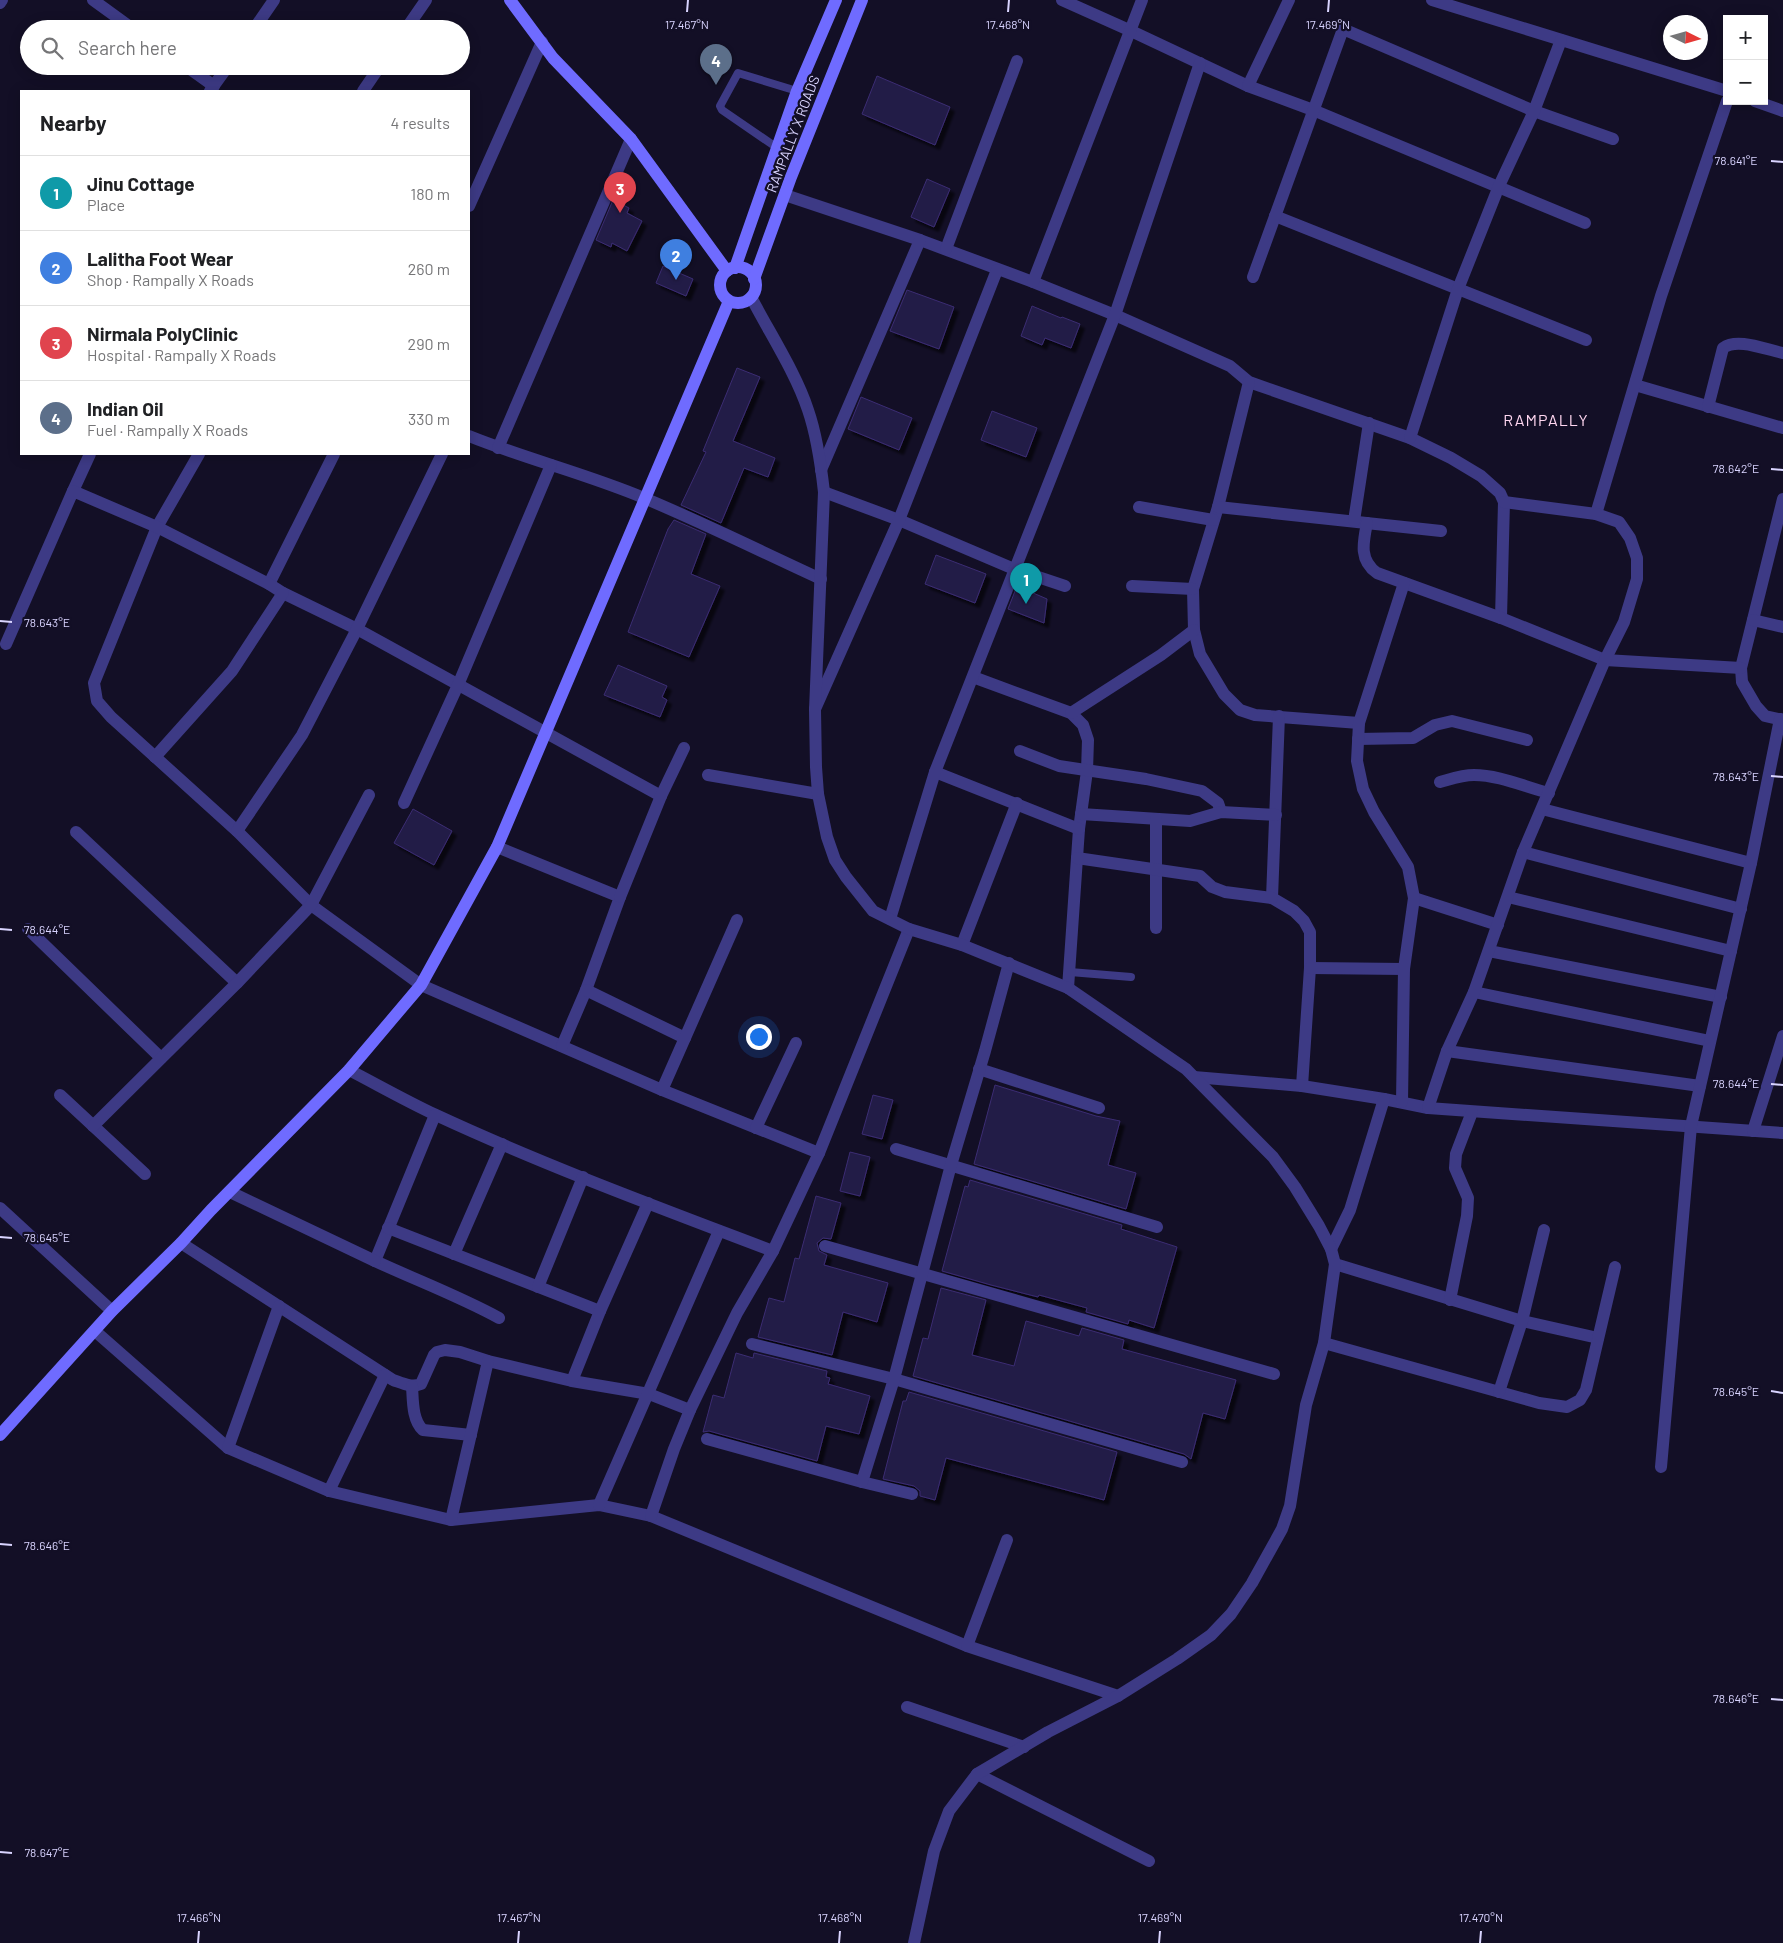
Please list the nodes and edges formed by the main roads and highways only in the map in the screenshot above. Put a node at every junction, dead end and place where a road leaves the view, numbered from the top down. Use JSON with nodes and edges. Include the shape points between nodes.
{"nodes":[{"id":1,"x":510,"y":0,"type":"edge"},
{"id":2,"x":836,"y":0,"type":"edge"},
{"id":3,"x":862,"y":0,"type":"edge"},
{"id":4,"x":731,"y":270,"type":"junction"},
{"id":5,"x":754,"y":279,"type":"junction"},
{"id":6,"x":729,"y":301,"type":"junction"},
{"id":7,"x":0,"y":1435,"type":"edge"}],
"edges":[{"from":1,"to":4,"type":"main road","via":[[553,58],[631,139]]},
{"from":2,"to":4,"type":"main road","via":[[797,91]]},
{"from":3,"to":5,"type":"main road","name":"RAMPALLY X ROADS"},
{"from":4,"to":5,"type":"main road","via":[[743,268]]},
{"from":4,"to":6,"type":"main road","via":[[721,279],[720,285],[721,292]]},
{"from":5,"to":6,"type":"main road","via":[[751,297],[741,303]]},
{"from":6,"to":7,"type":"main road","via":[[497,847],[421,985],[349,1070],[112,1311]]}]}
